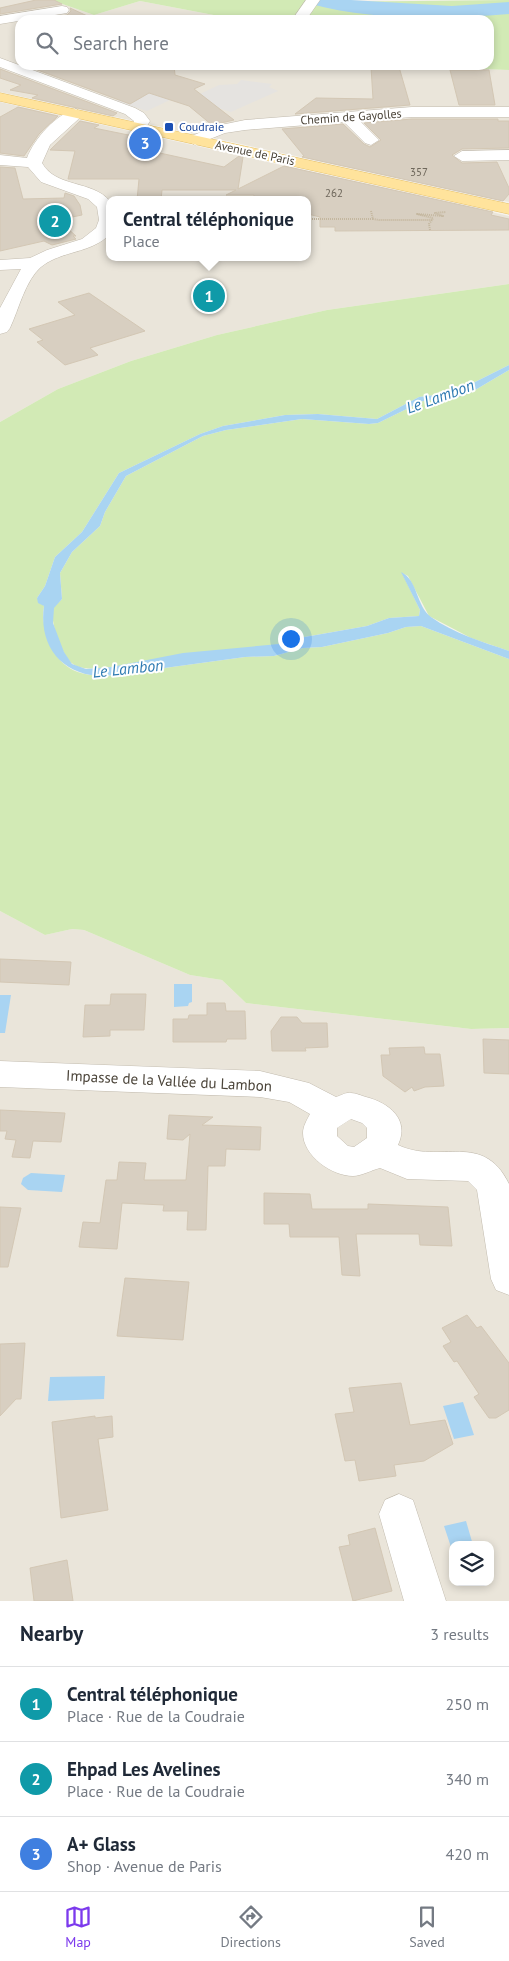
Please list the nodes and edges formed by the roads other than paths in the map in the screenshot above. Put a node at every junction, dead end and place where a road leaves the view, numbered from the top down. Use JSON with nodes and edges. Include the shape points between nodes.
{"nodes":[{"id":1,"x":43,"y":0,"type":"edge"},
{"id":2,"x":312,"y":0,"type":"edge"},
{"id":3,"x":62,"y":10,"type":"junction"},
{"id":4,"x":31,"y":15,"type":"edge"},
{"id":5,"x":71,"y":15,"type":"edge"},
{"id":6,"x":302,"y":15,"type":"edge"},
{"id":7,"x":15,"y":18,"type":"edge"},
{"id":8,"x":0,"y":20,"type":"edge"},
{"id":9,"x":0,"y":62,"type":"edge"},
{"id":10,"x":15,"y":67,"type":"edge"},
{"id":11,"x":22,"y":70,"type":"edge"},
{"id":12,"x":47,"y":70,"type":"edge"},
{"id":13,"x":41,"y":77,"type":"junction"},
{"id":14,"x":0,"y":98,"type":"edge"},
{"id":15,"x":509,"y":112,"type":"edge"},
{"id":16,"x":76,"y":114,"type":"junction"},
{"id":17,"x":347,"y":116,"type":"junction"},
{"id":18,"x":139,"y":128,"type":"junction"},
{"id":19,"x":195,"y":140,"type":"junction"},
{"id":20,"x":371,"y":140,"type":"dead end"},
{"id":21,"x":509,"y":155,"type":"edge"},
{"id":22,"x":462,"y":156,"type":"dead end"},
{"id":23,"x":0,"y":160,"type":"edge"},
{"id":24,"x":34,"y":163,"type":"junction"},
{"id":25,"x":106,"y":208,"type":"edge"},
{"id":26,"x":509,"y":209,"type":"edge"},
{"id":27,"x":106,"y":223,"type":"edge"},
{"id":28,"x":34,"y":264,"type":"junction"},
{"id":29,"x":0,"y":265,"type":"edge"},
{"id":30,"x":0,"y":328,"type":"edge"},
{"id":31,"x":0,"y":1074,"type":"edge"},
{"id":32,"x":331,"y":1112,"type":"junction"},
{"id":33,"x":378,"y":1151,"type":"junction"},
{"id":34,"x":509,"y":1280,"type":"edge"},
{"id":35,"x":399,"y":1514,"type":"dead end"},
{"id":36,"x":425,"y":1601,"type":"edge"}],
"edges":[{"from":1,"to":3,"type":"street"},
{"from":2,"to":6,"type":"street"},
{"from":3,"to":4,"type":"street"},
{"from":3,"to":5,"type":"street"},
{"from":7,"to":8,"type":"street"},
{"from":9,"to":10,"type":"street"},
{"from":11,"to":13,"type":"street"},
{"from":12,"to":13,"type":"street"},
{"from":13,"to":18,"type":"street","via":[[130,111],[142,121]]},
{"from":14,"to":16,"type":"main road","name":"Avenue de Paris"},
{"from":15,"to":17,"type":"street","name":"Chemin de Gayolles"},
{"from":16,"to":18,"type":"main road","name":"Avenue de Paris"},
{"from":16,"to":24,"type":"street","via":[[54,131]]},
{"from":17,"to":19,"type":"street","name":"Chemin de Gayolles","via":[[233,127]]},
{"from":17,"to":20,"type":"street"},
{"from":18,"to":19,"type":"main road","name":"Avenue de Paris"},
{"from":19,"to":26,"type":"main road","name":"Avenue de Paris"},
{"from":21,"to":22,"type":"street"},
{"from":23,"to":24,"type":"street"},
{"from":24,"to":25,"type":"street","via":[[38,172],[49,180],[84,191],[100,200]]},
{"from":27,"to":28,"type":"street","via":[[97,236]]},
{"from":28,"to":29,"type":"street"},
{"from":28,"to":30,"type":"street"},
{"from":31,"to":32,"type":"street","name":"Impasse de la Vallée du Lambon","via":[[267,1085],[302,1092]]},
{"from":32,"to":33,"type":"street","via":[[350,1106],[361,1107],[379,1118],[386,1134]]},
{"from":32,"to":33,"type":"street","via":[[321,1125],[320,1133],[322,1142],[334,1155],[353,1160]]},
{"from":33,"to":34,"type":"street","via":[[407,1165],[474,1167],[484,1172],[494,1190]]},
{"from":35,"to":36,"type":"street"}]}
